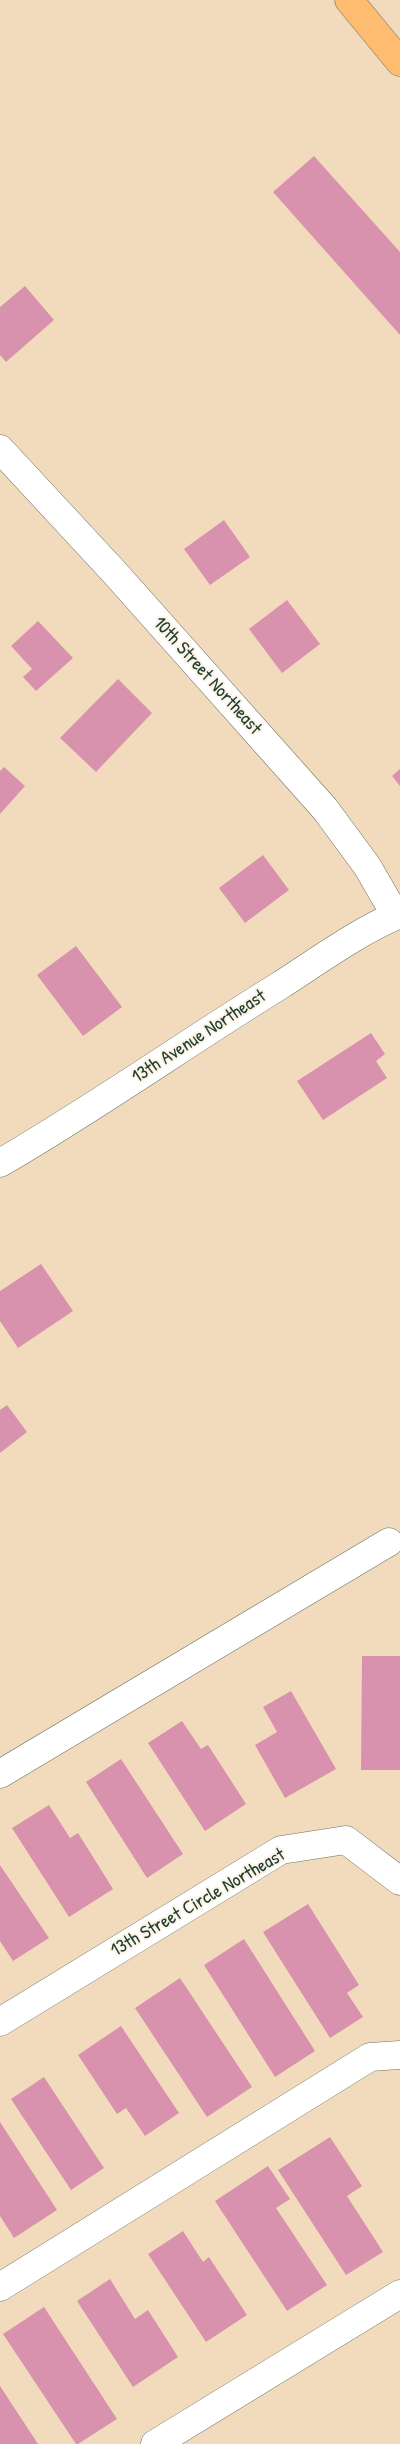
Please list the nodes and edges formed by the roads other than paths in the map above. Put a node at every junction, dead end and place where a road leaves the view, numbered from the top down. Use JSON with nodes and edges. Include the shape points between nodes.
{"nodes":[{"id":1,"x":349,"y":0,"type":"edge"},
{"id":2,"x":400,"y":62,"type":"edge"},
{"id":3,"x":0,"y":449,"type":"edge"},
{"id":4,"x":398,"y":915,"type":"edge"},
{"id":5,"x":0,"y":1163,"type":"edge"},
{"id":6,"x":389,"y":1542,"type":"dead end"},
{"id":7,"x":0,"y":1774,"type":"edge"},
{"id":8,"x":400,"y":1881,"type":"edge"},
{"id":9,"x":0,"y":2022,"type":"edge"},
{"id":10,"x":400,"y":2055,"type":"edge"},
{"id":11,"x":0,"y":2287,"type":"edge"},
{"id":12,"x":400,"y":2294,"type":"edge"},
{"id":13,"x":155,"y":2444,"type":"edge"}],
"edges":[{"from":1,"to":2,"type":"main road"},
{"from":3,"to":4,"type":"street","name":"10th Street Northeast","via":[[116,573],[325,809]]},
{"from":4,"to":5,"type":"street","name":"13th Avenue Northeast","via":[[344,945]]},
{"from":6,"to":7,"type":"street"},
{"from":8,"to":9,"type":"street","name":"13th Street Circle Northeast","via":[[346,1840],[281,1850]]},
{"from":10,"to":11,"type":"street","via":[[370,2057]]},
{"from":12,"to":13,"type":"street"}]}
